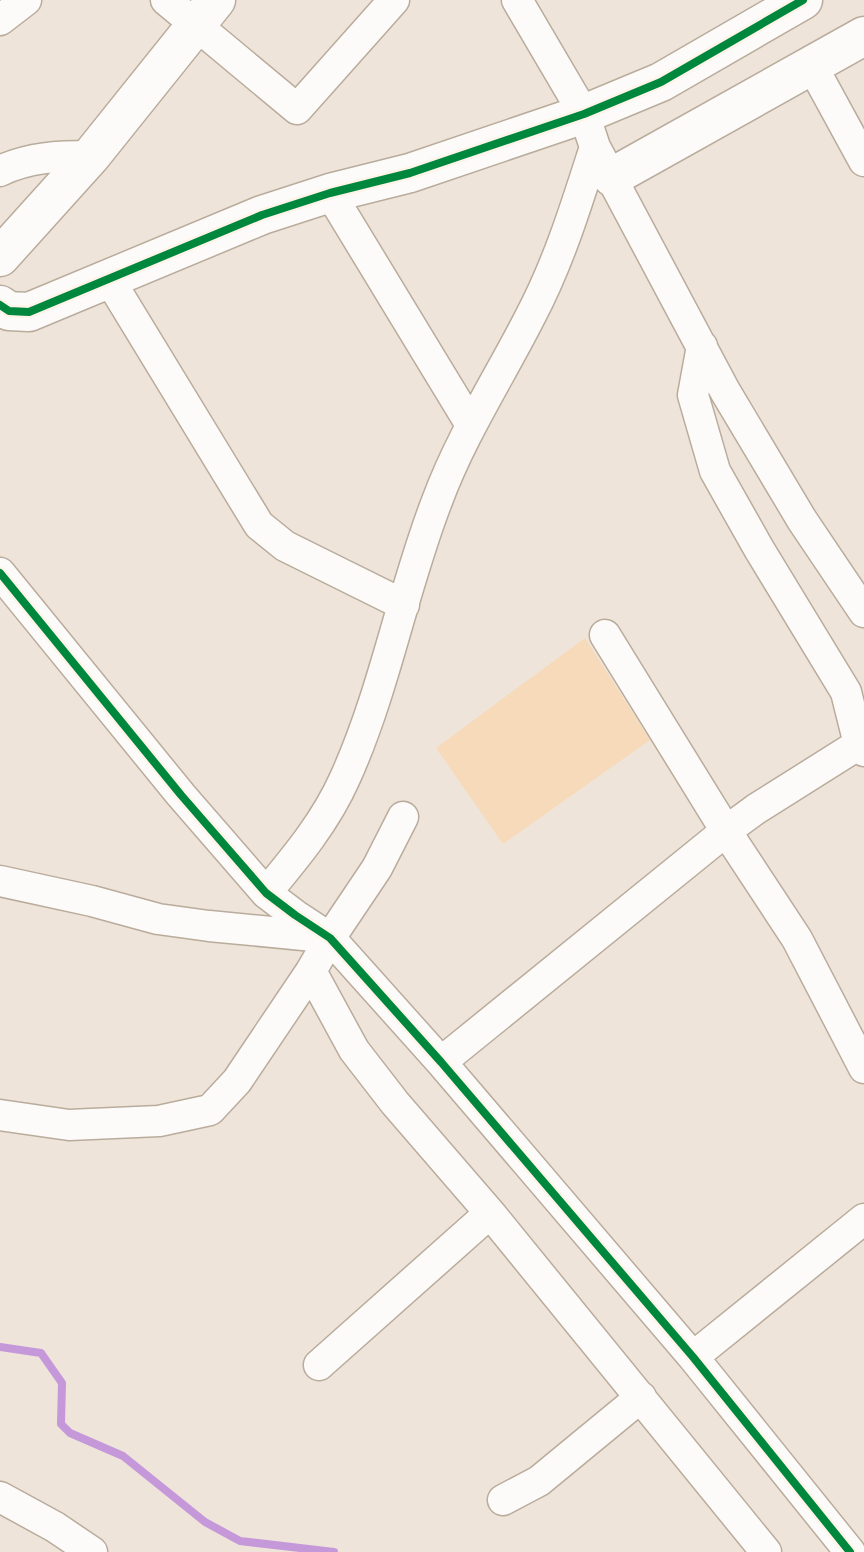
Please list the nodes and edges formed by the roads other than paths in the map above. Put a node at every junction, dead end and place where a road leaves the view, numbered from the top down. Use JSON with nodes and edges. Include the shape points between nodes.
{"nodes":[{"id":1,"x":26,"y":0,"type":"edge"},
{"id":2,"x":166,"y":0,"type":"edge"},
{"id":3,"x":394,"y":0,"type":"edge"},
{"id":4,"x":517,"y":0,"type":"edge"},
{"id":5,"x":787,"y":5,"type":"edge"},
{"id":6,"x":206,"y":12,"type":"edge"},
{"id":7,"x":0,"y":20,"type":"edge"},
{"id":8,"x":864,"y":36,"type":"edge"},
{"id":9,"x":811,"y":64,"type":"junction"},
{"id":10,"x":597,"y":146,"type":"junction"},
{"id":11,"x":91,"y":156,"type":"junction"},
{"id":12,"x":864,"y":161,"type":"edge"},
{"id":13,"x":0,"y":171,"type":"edge"},
{"id":14,"x":330,"y":193,"type":"junction"},
{"id":15,"x":0,"y":257,"type":"edge"},
{"id":16,"x":109,"y":279,"type":"junction"},
{"id":17,"x":0,"y":305,"type":"edge"},
{"id":18,"x":702,"y":346,"type":"junction"},
{"id":19,"x":471,"y":425,"type":"junction"},
{"id":20,"x":0,"y":573,"type":"edge"},
{"id":21,"x":404,"y":605,"type":"junction"},
{"id":22,"x":864,"y":612,"type":"edge"},
{"id":23,"x":605,"y":635,"type":"dead end"},
{"id":24,"x":862,"y":745,"type":"edge"},
{"id":25,"x":403,"y":817,"type":"dead end"},
{"id":26,"x":726,"y":831,"type":"junction"},
{"id":27,"x":0,"y":881,"type":"edge"},
{"id":28,"x":266,"y":893,"type":"junction"},
{"id":29,"x":330,"y":938,"type":"junction"},
{"id":30,"x":311,"y":971,"type":"junction"},
{"id":31,"x":441,"y":1062,"type":"junction"},
{"id":32,"x":864,"y":1068,"type":"edge"},
{"id":33,"x":0,"y":1115,"type":"edge"},
{"id":34,"x":490,"y":1213,"type":"junction"},
{"id":35,"x":864,"y":1219,"type":"edge"},
{"id":36,"x":693,"y":1357,"type":"junction"},
{"id":37,"x":319,"y":1365,"type":"dead end"},
{"id":38,"x":641,"y":1397,"type":"junction"},
{"id":39,"x":0,"y":1497,"type":"edge"},
{"id":40,"x":503,"y":1500,"type":"dead end"},
{"id":41,"x":92,"y":1552,"type":"edge"},
{"id":42,"x":766,"y":1552,"type":"edge"},
{"id":43,"x":850,"y":1552,"type":"edge"}],
"edges":[{"from":1,"to":7,"type":"street"},
{"from":2,"to":6,"type":"street"},
{"from":3,"to":6,"type":"street","via":[[297,109]]},
{"from":4,"to":10,"type":"street"},
{"from":5,"to":10,"type":"street","via":[[661,82]]},
{"from":6,"to":11,"type":"street"},
{"from":8,"to":9,"type":"street"},
{"from":9,"to":10,"type":"street"},
{"from":9,"to":12,"type":"street"},
{"from":10,"to":14,"type":"street","via":[[410,173]]},
{"from":10,"to":18,"type":"street"},
{"from":10,"to":19,"type":"street","via":[[565,241]]},
{"from":11,"to":13,"type":"street","via":[[50,157]]},
{"from":11,"to":15,"type":"street"},
{"from":14,"to":16,"type":"street","via":[[262,215]]},
{"from":14,"to":19,"type":"street"},
{"from":16,"to":17,"type":"street","via":[[29,312]]},
{"from":16,"to":21,"type":"street","via":[[259,525],[285,546]]},
{"from":18,"to":22,"type":"street","via":[[802,520]]},
{"from":18,"to":24,"type":"street","via":[[693,395],[715,471],[846,692]]},
{"from":19,"to":21,"type":"street","via":[[437,500]]},
{"from":20,"to":28,"type":"street"},
{"from":21,"to":28,"type":"street","via":[[344,780],[307,843]]},
{"from":23,"to":26,"type":"street"},
{"from":24,"to":26,"type":"street"},
{"from":25,"to":29,"type":"street","via":[[377,868]]},
{"from":26,"to":31,"type":"street"},
{"from":26,"to":32,"type":"street","via":[[797,939]]},
{"from":27,"to":29,"type":"street","via":[[158,919]]},
{"from":28,"to":29,"type":"street"},
{"from":29,"to":30,"type":"street"},
{"from":29,"to":31,"type":"street"},
{"from":30,"to":33,"type":"street","via":[[237,1081],[210,1110],[159,1121],[69,1125]]},
{"from":30,"to":34,"type":"street","via":[[354,1050]]},
{"from":31,"to":36,"type":"street"},
{"from":34,"to":37,"type":"street"},
{"from":34,"to":38,"type":"street"},
{"from":35,"to":36,"type":"street"},
{"from":36,"to":43,"type":"street"},
{"from":38,"to":40,"type":"street","via":[[539,1481]]},
{"from":38,"to":42,"type":"street"},
{"from":39,"to":41,"type":"street"}]}
